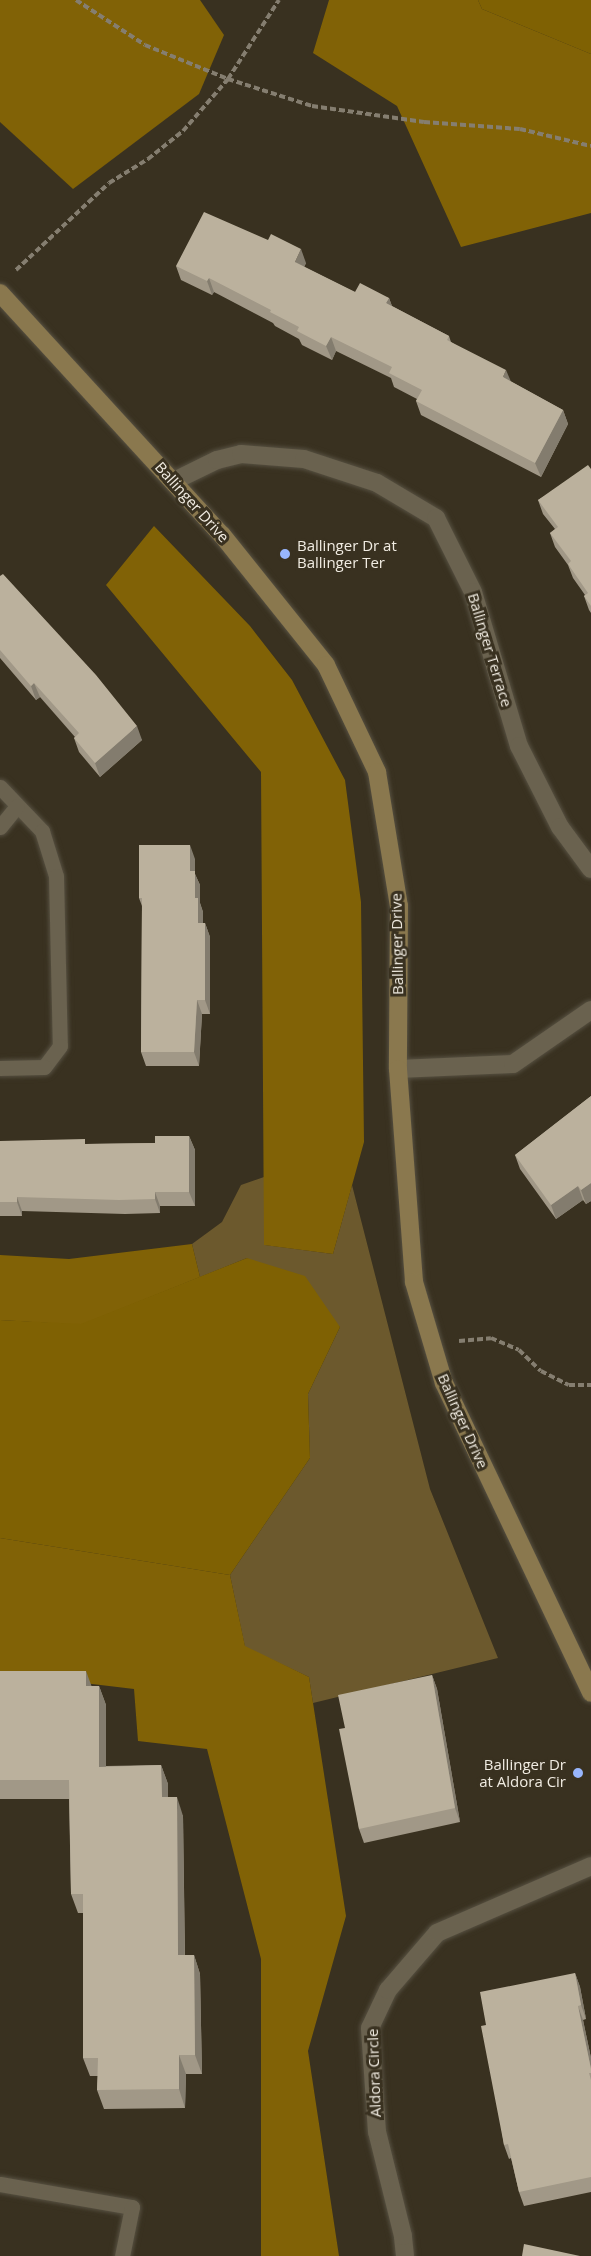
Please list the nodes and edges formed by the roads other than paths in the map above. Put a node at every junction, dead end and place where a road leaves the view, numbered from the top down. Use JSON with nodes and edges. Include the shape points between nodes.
{"nodes":[{"id":1,"x":4,"y":285,"type":"edge"},
{"id":2,"x":174,"y":481,"type":"junction"},
{"id":3,"x":0,"y":788,"type":"edge"},
{"id":4,"x":17,"y":806,"type":"junction"},
{"id":5,"x":0,"y":826,"type":"edge"},
{"id":6,"x":591,"y":869,"type":"edge"},
{"id":7,"x":591,"y":1010,"type":"edge"},
{"id":8,"x":0,"y":1068,"type":"edge"},
{"id":9,"x":398,"y":1069,"type":"junction"},
{"id":10,"x":591,"y":1694,"type":"edge"},
{"id":11,"x":591,"y":1866,"type":"edge"},
{"id":12,"x":0,"y":2184,"type":"edge"},
{"id":13,"x":122,"y":2256,"type":"edge"},
{"id":14,"x":405,"y":2256,"type":"edge"}],
"edges":[{"from":1,"to":2,"type":"street","name":"Ballinger Drive"},
{"from":2,"to":6,"type":"street","name":"Ballinger Terrace","via":[[217,460],[241,454],[304,459],[377,483],[436,518],[473,592],[519,746],[560,827]]},
{"from":2,"to":9,"type":"street","name":"Ballinger Drive","via":[[326,665],[377,771],[399,906]]},
{"from":3,"to":4,"type":"lane"},
{"from":4,"to":5,"type":"lane"},
{"from":4,"to":8,"type":"lane","via":[[42,831],[56,876],[60,1046],[44,1067]]},
{"from":7,"to":9,"type":"street","via":[[513,1064]]},
{"from":9,"to":10,"type":"street","name":"Ballinger Drive","via":[[414,1282],[444,1383]]},
{"from":11,"to":14,"type":"street","name":"Aldora Circle","via":[[437,1933],[388,1990],[374,2019],[370,2028],[377,2132]]},
{"from":12,"to":13,"type":"lane","via":[[132,2207]]}]}
